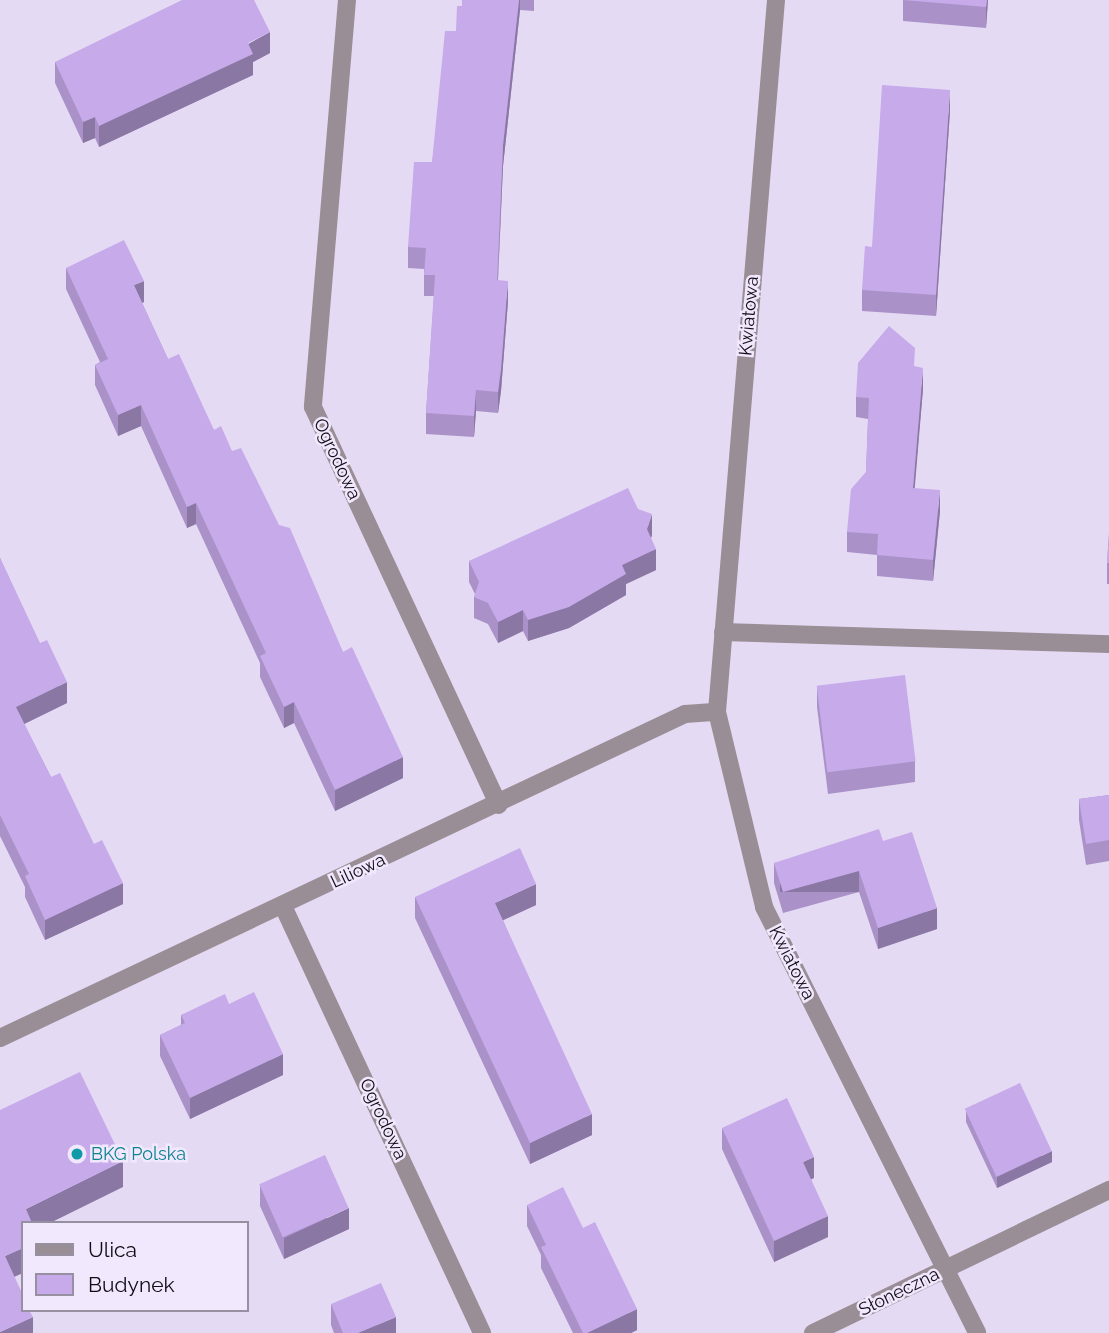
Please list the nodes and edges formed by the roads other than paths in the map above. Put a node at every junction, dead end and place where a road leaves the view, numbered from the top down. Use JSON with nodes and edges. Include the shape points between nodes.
{"nodes":[{"id":1,"x":347,"y":0,"type":"edge"},
{"id":2,"x":776,"y":0,"type":"edge"},
{"id":3,"x":723,"y":632,"type":"junction"},
{"id":4,"x":1109,"y":643,"type":"edge"},
{"id":5,"x":717,"y":712,"type":"junction"},
{"id":6,"x":499,"y":805,"type":"junction"},
{"id":7,"x":283,"y":906,"type":"junction"},
{"id":8,"x":0,"y":1038,"type":"edge"},
{"id":9,"x":1109,"y":1190,"type":"edge"},
{"id":10,"x":946,"y":1269,"type":"junction"},
{"id":11,"x":482,"y":1333,"type":"edge"},
{"id":12,"x":813,"y":1333,"type":"edge"},
{"id":13,"x":977,"y":1333,"type":"edge"}],
"edges":[{"from":1,"to":6,"type":"street","name":"Ogrodowa","via":[[313,407]]},
{"from":2,"to":3,"type":"street","name":"Kwiatowa"},
{"from":3,"to":4,"type":"street"},
{"from":3,"to":5,"type":"street","name":"Kwiatowa"},
{"from":5,"to":6,"type":"street","name":"Liliowa","via":[[685,714]]},
{"from":5,"to":10,"type":"street","name":"Kwiatowa","via":[[764,907]]},
{"from":6,"to":7,"type":"street","name":"Liliowa"},
{"from":7,"to":8,"type":"street","name":"Liliowa"},
{"from":7,"to":11,"type":"street","name":"Ogrodowa"},
{"from":9,"to":10,"type":"street"},
{"from":10,"to":12,"type":"street","name":"Słoneczna"},
{"from":10,"to":13,"type":"street","name":"Kwiatowa"}]}
